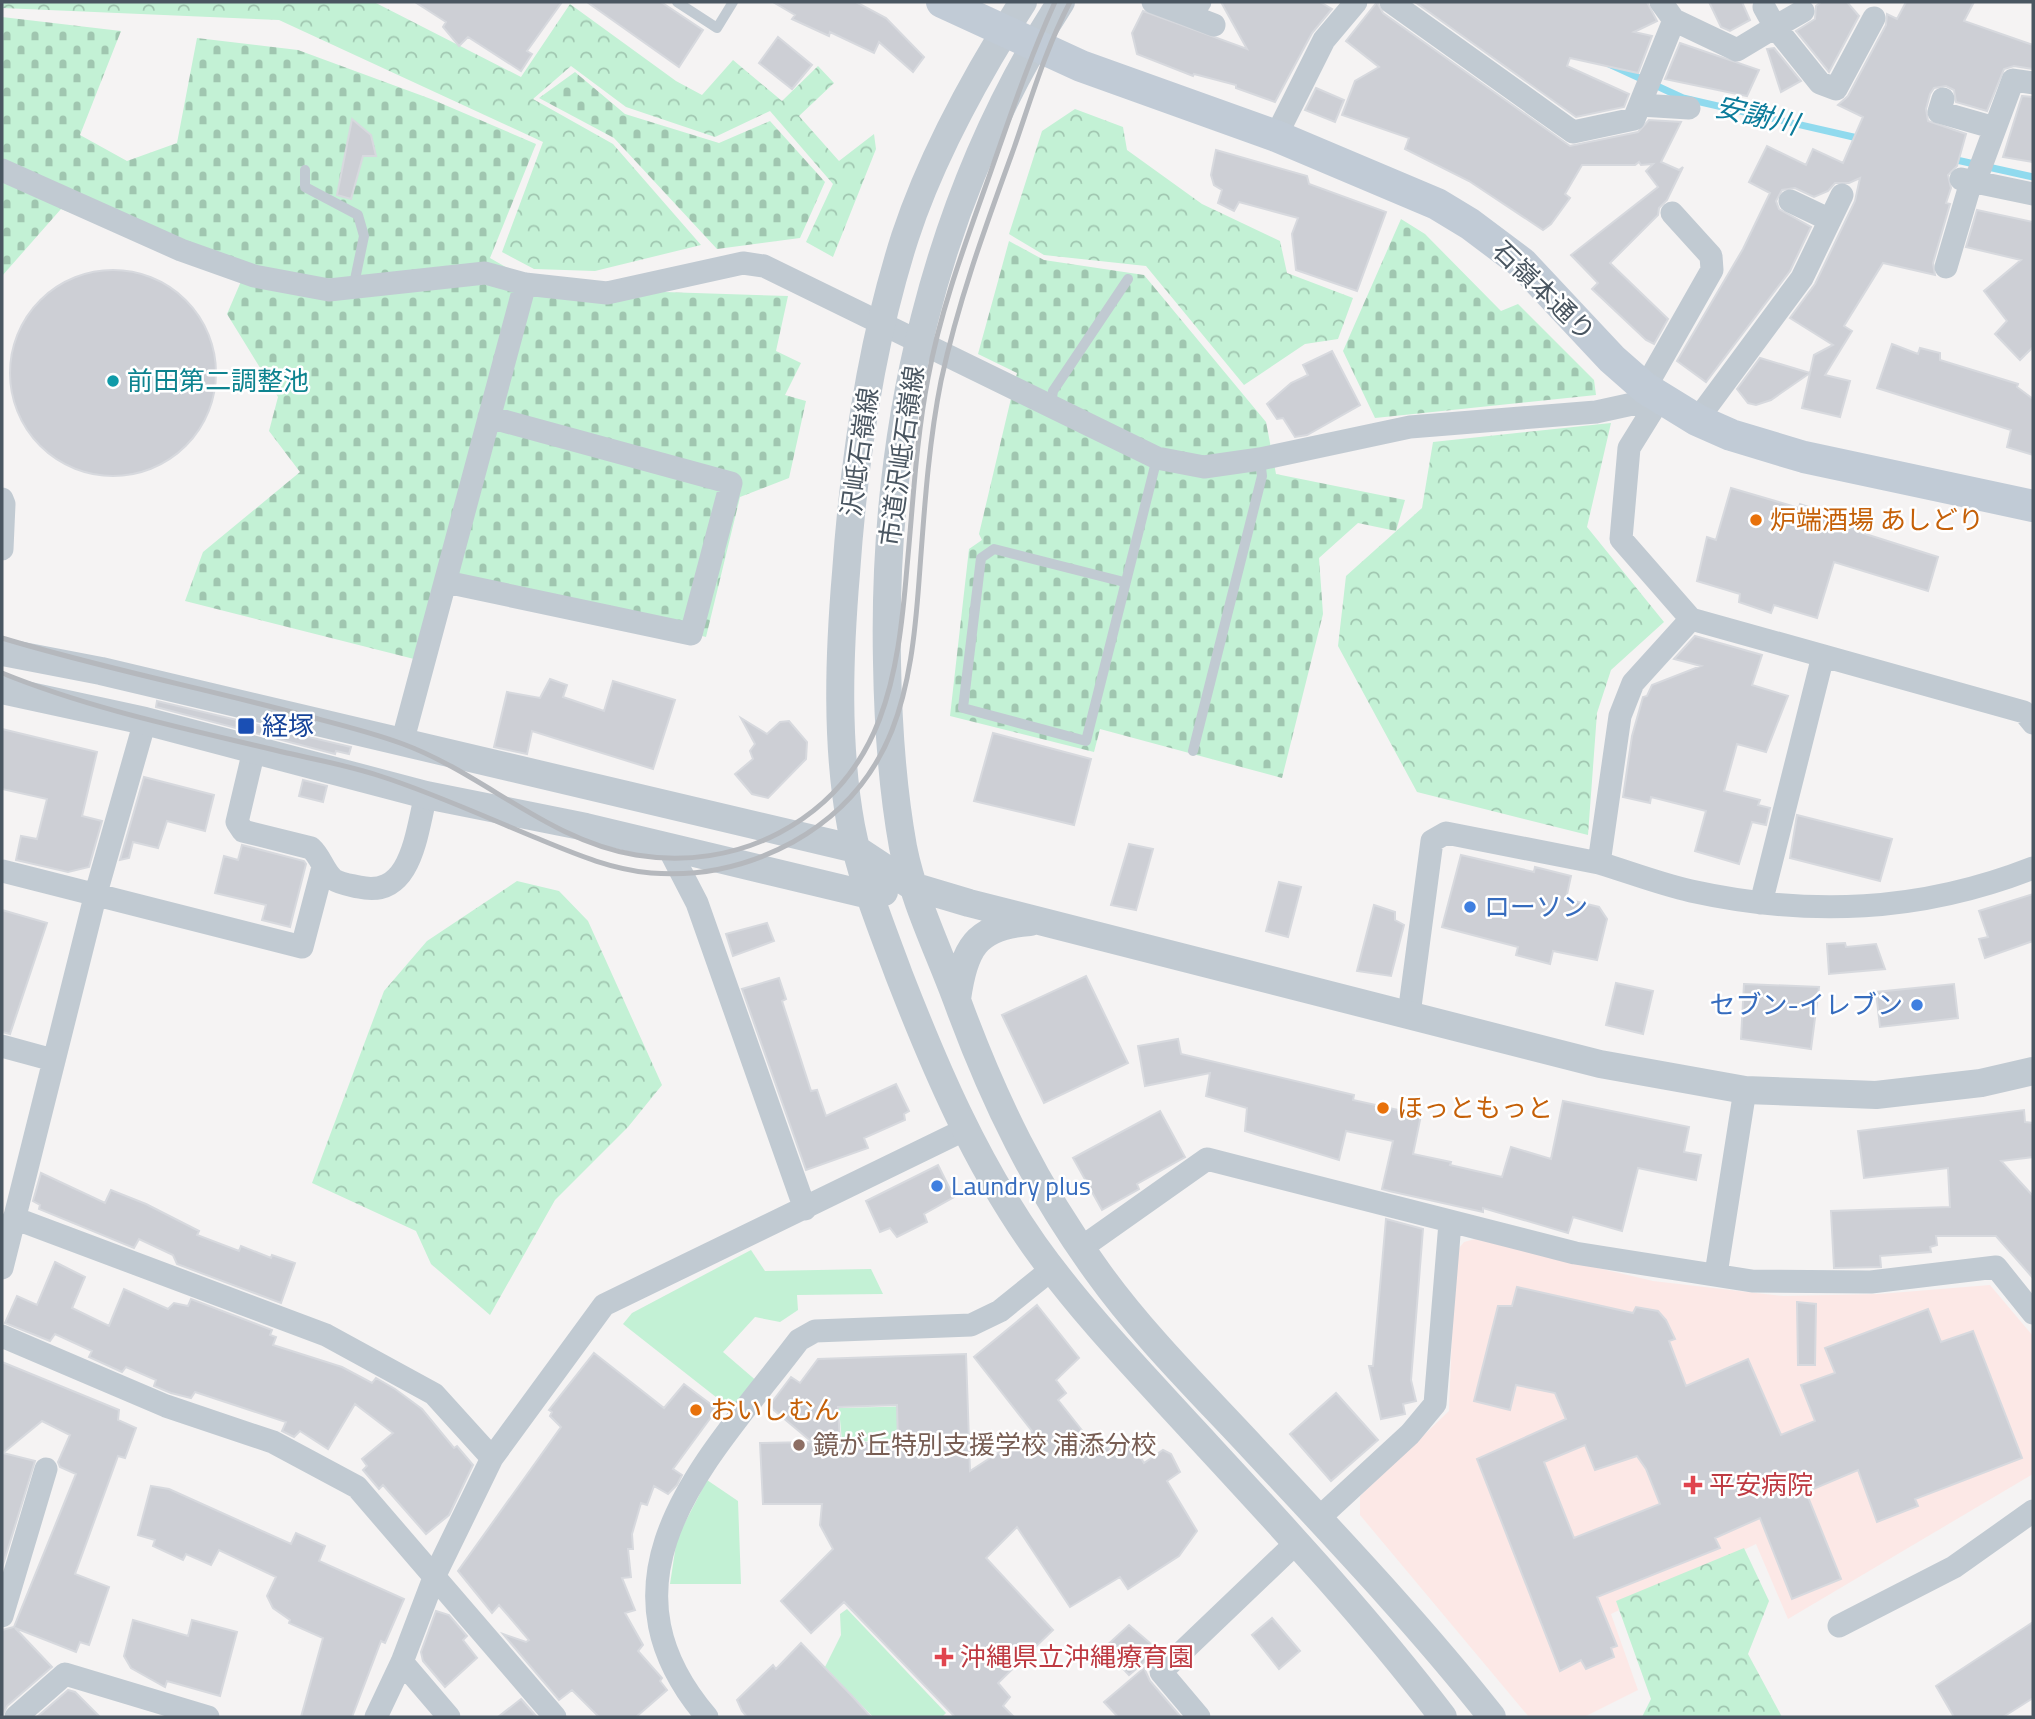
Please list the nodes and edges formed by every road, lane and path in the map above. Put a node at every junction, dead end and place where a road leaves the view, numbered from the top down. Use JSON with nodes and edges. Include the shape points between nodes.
{"nodes":[{"id":1,"x":677,"y":2,"type":"edge"},
{"id":2,"x":733,"y":2,"type":"edge"},
{"id":3,"x":942,"y":2,"type":"edge"},
{"id":4,"x":1023,"y":2,"type":"edge"},
{"id":5,"x":1061,"y":2,"type":"edge"},
{"id":6,"x":1153,"y":2,"type":"edge"},
{"id":7,"x":1391,"y":2,"type":"edge"},
{"id":8,"x":1347,"y":4,"type":"edge"},
{"id":9,"x":1194,"y":8,"type":"edge"},
{"id":10,"x":1667,"y":11,"type":"edge"},
{"id":11,"x":1803,"y":11,"type":"dead end"},
{"id":12,"x":1769,"y":17,"type":"junction"},
{"id":13,"x":1874,"y":18,"type":"dead end"},
{"id":14,"x":1214,"y":25,"type":"dead end"},
{"id":15,"x":1003,"y":33,"type":"junction"},
{"id":16,"x":1032,"y":46,"type":"junction"},
{"id":17,"x":2033,"y":83,"type":"edge"},
{"id":18,"x":1646,"y":90,"type":"junction"},
{"id":19,"x":1943,"y":99,"type":"dead end"},
{"id":20,"x":1689,"y":108,"type":"dead end"},
{"id":21,"x":1995,"y":128,"type":"junction"},
{"id":22,"x":1276,"y":136,"type":"junction"},
{"id":23,"x":2,"y":170,"type":"edge"},
{"id":24,"x":305,"y":170,"type":"dead end"},
{"id":25,"x":1973,"y":172,"type":"junction"},
{"id":26,"x":2033,"y":194,"type":"edge"},
{"id":27,"x":1842,"y":195,"type":"dead end"},
{"id":28,"x":1790,"y":201,"type":"dead end"},
{"id":29,"x":1672,"y":213,"type":"dead end"},
{"id":30,"x":1830,"y":220,"type":"junction"},
{"id":31,"x":1946,"y":267,"type":"dead end"},
{"id":32,"x":1128,"y":279,"type":"dead end"},
{"id":33,"x":525,"y":284,"type":"junction"},
{"id":34,"x":354,"y":289,"type":"junction"},
{"id":35,"x":1652,"y":393,"type":"junction"},
{"id":36,"x":1051,"y":404,"type":"junction"},
{"id":37,"x":488,"y":417,"type":"junction"},
{"id":38,"x":1697,"y":420,"type":"junction"},
{"id":39,"x":1157,"y":458,"type":"junction"},
{"id":40,"x":1260,"y":459,"type":"junction"},
{"id":41,"x":2,"y":499,"type":"edge"},
{"id":42,"x":2033,"y":506,"type":"edge"},
{"id":43,"x":2,"y":549,"type":"edge"},
{"id":44,"x":446,"y":582,"type":"junction"},
{"id":45,"x":1124,"y":582,"type":"junction"},
{"id":46,"x":1691,"y":619,"type":"junction"},
{"id":47,"x":2,"y":652,"type":"edge"},
{"id":48,"x":1823,"y":656,"type":"junction"},
{"id":49,"x":2,"y":690,"type":"edge"},
{"id":50,"x":145,"y":721,"type":"junction"},
{"id":51,"x":2033,"y":723,"type":"edge"},
{"id":52,"x":402,"y":743,"type":"junction"},
{"id":53,"x":254,"y":750,"type":"junction"},
{"id":54,"x":1193,"y":751,"type":"dead end"},
{"id":55,"x":426,"y":795,"type":"junction"},
{"id":56,"x":668,"y":848,"type":"junction"},
{"id":57,"x":856,"y":849,"type":"junction"},
{"id":58,"x":1599,"y":863,"type":"junction"},
{"id":59,"x":323,"y":867,"type":"junction"},
{"id":60,"x":2033,"y":869,"type":"edge"},
{"id":61,"x":2,"y":871,"type":"edge"},
{"id":62,"x":912,"y":886,"type":"junction"},
{"id":63,"x":96,"y":893,"type":"junction"},
{"id":64,"x":869,"y":895,"type":"junction"},
{"id":65,"x":1761,"y":903,"type":"junction"},
{"id":66,"x":1037,"y":921,"type":"junction"},
{"id":67,"x":957,"y":1000,"type":"junction"},
{"id":68,"x":1409,"y":1014,"type":"junction"},
{"id":69,"x":2,"y":1046,"type":"edge"},
{"id":70,"x":52,"y":1060,"type":"junction"},
{"id":71,"x":2033,"y":1071,"type":"edge"},
{"id":72,"x":1745,"y":1090,"type":"junction"},
{"id":73,"x":964,"y":1130,"type":"junction"},
{"id":74,"x":805,"y":1209,"type":"junction"},
{"id":75,"x":15,"y":1218,"type":"junction"},
{"id":76,"x":1450,"y":1223,"type":"junction"},
{"id":77,"x":1081,"y":1248,"type":"junction"},
{"id":78,"x":2,"y":1268,"type":"edge"},
{"id":79,"x":1052,"y":1269,"type":"junction"},
{"id":80,"x":1716,"y":1274,"type":"junction"},
{"id":81,"x":2033,"y":1313,"type":"edge"},
{"id":82,"x":2,"y":1336,"type":"edge"},
{"id":83,"x":492,"y":1458,"type":"junction"},
{"id":84,"x":46,"y":1469,"type":"dead end"},
{"id":85,"x":2033,"y":1511,"type":"edge"},
{"id":86,"x":1319,"y":1518,"type":"junction"},
{"id":87,"x":1296,"y":1543,"type":"junction"},
{"id":88,"x":435,"y":1575,"type":"junction"},
{"id":89,"x":2,"y":1616,"type":"edge"},
{"id":90,"x":1839,"y":1626,"type":"dead end"},
{"id":91,"x":402,"y":1662,"type":"junction"},
{"id":92,"x":16,"y":1717,"type":"edge"},
{"id":93,"x":203,"y":1717,"type":"edge"},
{"id":94,"x":376,"y":1717,"type":"edge"},
{"id":95,"x":449,"y":1717,"type":"edge"},
{"id":96,"x":555,"y":1717,"type":"edge"},
{"id":97,"x":707,"y":1717,"type":"edge"},
{"id":98,"x":1199,"y":1717,"type":"edge"},
{"id":99,"x":1443,"y":1717,"type":"edge"},
{"id":100,"x":1492,"y":1717,"type":"edge"}],
"edges":[{"from":1,"to":2,"type":"lane","via":[[717,28]]},
{"from":3,"to":15,"type":"main road","name":"石嶺本通り"},
{"from":4,"to":15,"type":"street","name":"沢岻石嶺線"},
{"from":5,"to":16,"type":"street","name":"市道沢岻石嶺線"},
{"from":6,"to":9,"type":"street"},
{"from":7,"to":18,"type":"street","via":[[1573,132],[1634,119]]},
{"from":8,"to":22,"type":"street"},
{"from":9,"to":14,"type":"street"},
{"from":10,"to":12,"type":"street","via":[[1737,50]]},
{"from":10,"to":18,"type":"street"},
{"from":11,"to":12,"type":"street"},
{"from":12,"to":13,"type":"street","via":[[1820,83],[1836,89]]},
{"from":15,"to":16,"type":"main road","name":"石嶺本通り"},
{"from":15,"to":57,"type":"street","name":"沢岻石嶺線","via":[[940,154],[907,233],[863,416],[848,544],[842,661],[847,794]]},
{"from":16,"to":22,"type":"main road","name":"石嶺本通り"},
{"from":16,"to":62,"type":"street","name":"市道沢岻石嶺線","via":[[977,162],[942,259],[922,326],[898,444],[888,562],[888,691],[896,803]]},
{"from":17,"to":21,"type":"street","via":[[2013,80]]},
{"from":18,"to":20,"type":"street"},
{"from":19,"to":21,"type":"street","via":[[1939,112]]},
{"from":21,"to":25,"type":"street"},
{"from":22,"to":35,"type":"main road","name":"石嶺本通り","via":[[1405,189],[1470,224],[1522,263],[1612,359]]},
{"from":23,"to":34,"type":"street","via":[[181,250],[254,276],[319,288]]},
{"from":24,"to":34,"type":"lane","via":[[305,187],[358,215],[364,236]]},
{"from":25,"to":26,"type":"street"},
{"from":25,"to":31,"type":"street"},
{"from":27,"to":30,"type":"street"},
{"from":28,"to":30,"type":"street"},
{"from":29,"to":35,"type":"street","via":[[1711,256],[1712,270]]},
{"from":30,"to":38,"type":"street","via":[[1802,278]]},
{"from":32,"to":36,"type":"lane","via":[[1053,391]]},
{"from":33,"to":34,"type":"street","via":[[485,273]]},
{"from":33,"to":36,"type":"street","via":[[607,293],[743,263],[764,266]]},
{"from":33,"to":37,"type":"street"},
{"from":35,"to":38,"type":"main road","name":"石嶺本通り"},
{"from":35,"to":40,"type":"street","via":[[1596,412],[1410,427]]},
{"from":35,"to":46,"type":"street","via":[[1629,448],[1621,539]]},
{"from":36,"to":39,"type":"street"},
{"from":37,"to":44,"type":"street"},
{"from":37,"to":44,"type":"street","via":[[731,482],[691,634]]},
{"from":38,"to":42,"type":"main road","name":"石嶺本通り","via":[[1792,454]]},
{"from":39,"to":40,"type":"street","via":[[1204,467]]},
{"from":39,"to":45,"type":"lane"},
{"from":40,"to":54,"type":"lane","via":[[1262,476]]},
{"from":41,"to":43,"type":"street"},
{"from":44,"to":52,"type":"street"},
{"from":45,"to":45,"type":"lane","via":[[1086,741],[963,708],[981,558],[994,549]]},
{"from":46,"to":48,"type":"street"},
{"from":46,"to":58,"type":"street","via":[[1633,683],[1620,716]]},
{"from":47,"to":52,"type":"street"},
{"from":48,"to":51,"type":"street","via":[[2024,712]]},
{"from":48,"to":65,"type":"street"},
{"from":49,"to":50,"type":"street"},
{"from":50,"to":53,"type":"street"},
{"from":50,"to":63,"type":"street"},
{"from":52,"to":57,"type":"street"},
{"from":53,"to":55,"type":"street"},
{"from":53,"to":59,"type":"street","via":[[237,822],[243,831],[311,848]]},
{"from":55,"to":56,"type":"street"},
{"from":55,"to":59,"type":"street","via":[[407,867],[390,886],[373,890],[339,883]]},
{"from":56,"to":64,"type":"street"},
{"from":56,"to":74,"type":"street","via":[[696,903]]},
{"from":57,"to":62,"type":"street"},
{"from":57,"to":64,"type":"street","name":"沢岻石嶺線"},
{"from":58,"to":65,"type":"street","via":[[1690,891]]},
{"from":58,"to":68,"type":"street","via":[[1446,833],[1432,841]]},
{"from":59,"to":63,"type":"street","via":[[302,947]]},
{"from":60,"to":65,"type":"street","via":[[1948,896],[1877,906],[1808,908]]},
{"from":61,"to":63,"type":"street"},
{"from":62,"to":64,"type":"street"},
{"from":62,"to":66,"type":"street"},
{"from":62,"to":67,"type":"street","name":"市道沢岻石嶺線"},
{"from":63,"to":70,"type":"street"},
{"from":64,"to":73,"type":"street","name":"沢岻石嶺線"},
{"from":66,"to":67,"type":"street","via":[[1000,928],[973,945],[962,963]]},
{"from":66,"to":68,"type":"street"},
{"from":67,"to":77,"type":"street","name":"市道沢岻石嶺線","via":[[1000,1108],[1028,1164]]},
{"from":68,"to":72,"type":"street","via":[[1624,1069]]},
{"from":69,"to":70,"type":"street"},
{"from":70,"to":75,"type":"street"},
{"from":71,"to":72,"type":"street","via":[[1980,1083],[1876,1095]]},
{"from":72,"to":80,"type":"street"},
{"from":73,"to":74,"type":"street"},
{"from":73,"to":79,"type":"street","name":"沢岻石嶺線","via":[[1001,1195]]},
{"from":74,"to":83,"type":"street","via":[[604,1305]]},
{"from":75,"to":78,"type":"street"},
{"from":75,"to":83,"type":"street","via":[[356,1349],[434,1394]]},
{"from":76,"to":77,"type":"street","via":[[1208,1159]]},
{"from":76,"to":80,"type":"street","via":[[1574,1253]]},
{"from":76,"to":86,"type":"street","via":[[1435,1404],[1410,1434]]},
{"from":77,"to":86,"type":"street","name":"市道沢岻石嶺線","via":[[1121,1303]]},
{"from":79,"to":87,"type":"street","name":"沢岻石嶺線"},
{"from":79,"to":97,"type":"street","via":[[1000,1311],[971,1325],[815,1331],[799,1340],[695,1478],[662,1549],[657,1594],[661,1627],[682,1681]]},
{"from":80,"to":81,"type":"street","via":[[1752,1280],[1871,1282],[1996,1267]]},
{"from":82,"to":88,"type":"street","via":[[166,1406],[273,1442],[357,1487]]},
{"from":83,"to":88,"type":"street"},
{"from":84,"to":89,"type":"street"},
{"from":85,"to":90,"type":"street","via":[[1954,1567]]},
{"from":86,"to":100,"type":"street","name":"市道沢岻石嶺線"},
{"from":87,"to":98,"type":"street","via":[[1161,1672]]},
{"from":87,"to":99,"type":"street","name":"沢岻石嶺線"},
{"from":88,"to":91,"type":"street"},
{"from":88,"to":96,"type":"street"},
{"from":91,"to":94,"type":"street"},
{"from":91,"to":95,"type":"street"},
{"from":92,"to":93,"type":"street","via":[[65,1674]]}]}
